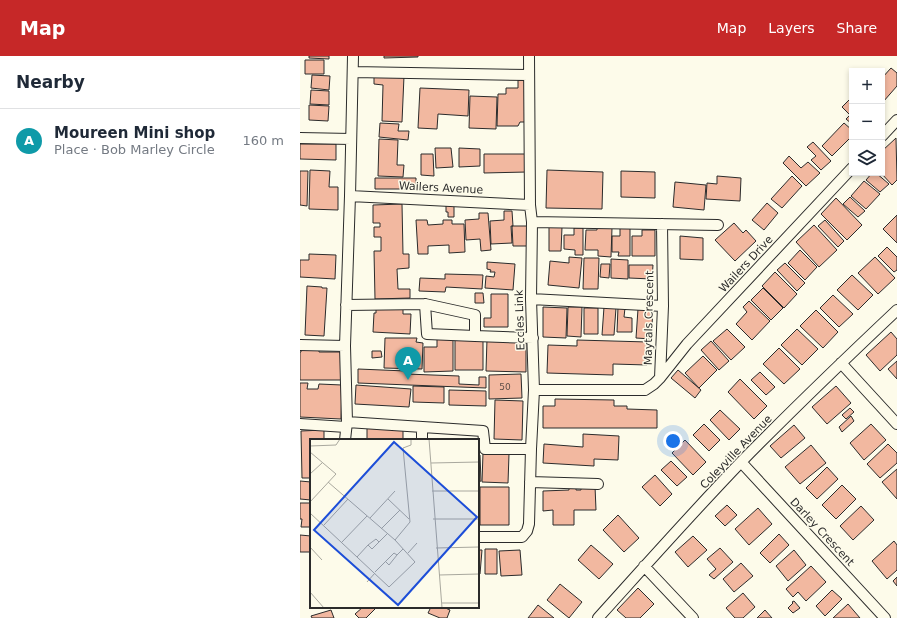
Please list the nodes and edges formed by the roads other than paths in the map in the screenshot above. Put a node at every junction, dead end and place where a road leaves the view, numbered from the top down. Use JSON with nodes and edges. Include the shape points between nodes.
{"nodes":[{"id":1,"x":352,"y":56,"type":"edge"},
{"id":2,"x":529,"y":56,"type":"edge"},
{"id":3,"x":353,"y":72,"type":"junction"},
{"id":4,"x":529,"y":75,"type":"junction"},
{"id":5,"x":897,"y":120,"type":"edge"},
{"id":6,"x":885,"y":133,"type":"edge"},
{"id":7,"x":300,"y":138,"type":"edge"},
{"id":8,"x":350,"y":139,"type":"junction"},
{"id":9,"x":849,"y":171,"type":"edge"},
{"id":10,"x":350,"y":196,"type":"junction"},
{"id":11,"x":530,"y":205,"type":"junction"},
{"id":12,"x":532,"y":222,"type":"junction"},
{"id":13,"x":662,"y":224,"type":"junction"},
{"id":14,"x":718,"y":226,"type":"dead end"},
{"id":15,"x":531,"y":298,"type":"junction"},
{"id":16,"x":425,"y":304,"type":"junction"},
{"id":17,"x":346,"y":305,"type":"junction"},
{"id":18,"x":663,"y":306,"type":"junction"},
{"id":19,"x":897,"y":310,"type":"edge"},
{"id":20,"x":475,"y":336,"type":"junction"},
{"id":21,"x":533,"y":338,"type":"junction"},
{"id":22,"x":300,"y":345,"type":"edge"},
{"id":23,"x":345,"y":346,"type":"junction"},
{"id":24,"x":841,"y":363,"type":"junction"},
{"id":25,"x":660,"y":378,"type":"junction"},
{"id":26,"x":534,"y":390,"type":"junction"},
{"id":27,"x":300,"y":424,"type":"edge"},
{"id":28,"x":897,"y":424,"type":"edge"},
{"id":29,"x":346,"y":425,"type":"junction"},
{"id":30,"x":422,"y":427,"type":"junction"},
{"id":31,"x":345,"y":439,"type":"edge"},
{"id":32,"x":422,"y":439,"type":"edge"},
{"id":33,"x":481,"y":449,"type":"edge"},
{"id":34,"x":531,"y":449,"type":"junction"},
{"id":35,"x":741,"y":462,"type":"junction"},
{"id":36,"x":530,"y":482,"type":"junction"},
{"id":37,"x":598,"y":484,"type":"dead end"},
{"id":38,"x":479,"y":537,"type":"edge"},
{"id":39,"x":644,"y":566,"type":"junction"},
{"id":40,"x":598,"y":618,"type":"edge"},
{"id":41,"x":693,"y":618,"type":"edge"},
{"id":42,"x":885,"y":618,"type":"edge"}],
"edges":[{"from":1,"to":3,"type":"street"},
{"from":2,"to":4,"type":"street","name":"Eccles Link"},
{"from":3,"to":4,"type":"street"},
{"from":3,"to":8,"type":"street"},
{"from":4,"to":11,"type":"street","name":"Eccles Link"},
{"from":5,"to":6,"type":"street"},
{"from":7,"to":8,"type":"street"},
{"from":8,"to":10,"type":"street"},
{"from":9,"to":25,"type":"street","name":"Wailers Drive","via":[[687,344]]},
{"from":10,"to":11,"type":"street","name":"Wailers Avenue"},
{"from":10,"to":17,"type":"street"},
{"from":11,"to":12,"type":"street","name":"Eccles Link"},
{"from":12,"to":13,"type":"street"},
{"from":12,"to":15,"type":"street","name":"Eccles Link"},
{"from":13,"to":14,"type":"street"},
{"from":13,"to":18,"type":"street","name":"Maytals Crescent"},
{"from":15,"to":18,"type":"street"},
{"from":15,"to":21,"type":"street","name":"Eccles Link"},
{"from":16,"to":17,"type":"street"},
{"from":16,"to":20,"type":"street","via":[[475,315]]},
{"from":16,"to":20,"type":"street","via":[[427,334]]},
{"from":17,"to":23,"type":"street"},
{"from":18,"to":25,"type":"street","name":"Maytals Crescent"},
{"from":19,"to":24,"type":"street","name":"Coleyville Avenue"},
{"from":20,"to":21,"type":"street"},
{"from":21,"to":26,"type":"street","name":"Eccles Link"},
{"from":22,"to":23,"type":"street"},
{"from":23,"to":29,"type":"street"},
{"from":24,"to":28,"type":"street"},
{"from":24,"to":35,"type":"street","name":"Coleyville Avenue"},
{"from":25,"to":26,"type":"street","name":"Maytals Crescent","via":[[645,390]]},
{"from":26,"to":34,"type":"street","name":"Eccles Link"},
{"from":27,"to":29,"type":"street"},
{"from":29,"to":30,"type":"street"},
{"from":29,"to":31,"type":"street"},
{"from":30,"to":32,"type":"street"},
{"from":30,"to":33,"type":"street","via":[[483,431]]},
{"from":33,"to":34,"type":"street"},
{"from":34,"to":36,"type":"street","name":"Eccles Link"},
{"from":35,"to":39,"type":"street","name":"Coleyville Avenue"},
{"from":35,"to":42,"type":"street","name":"Darley Crescent"},
{"from":36,"to":37,"type":"street"},
{"from":36,"to":38,"type":"street","name":"Eccles Link","via":[[529,524],[522,537]]},
{"from":39,"to":40,"type":"street","name":"Coleyville Avenue"},
{"from":39,"to":41,"type":"street"}]}
